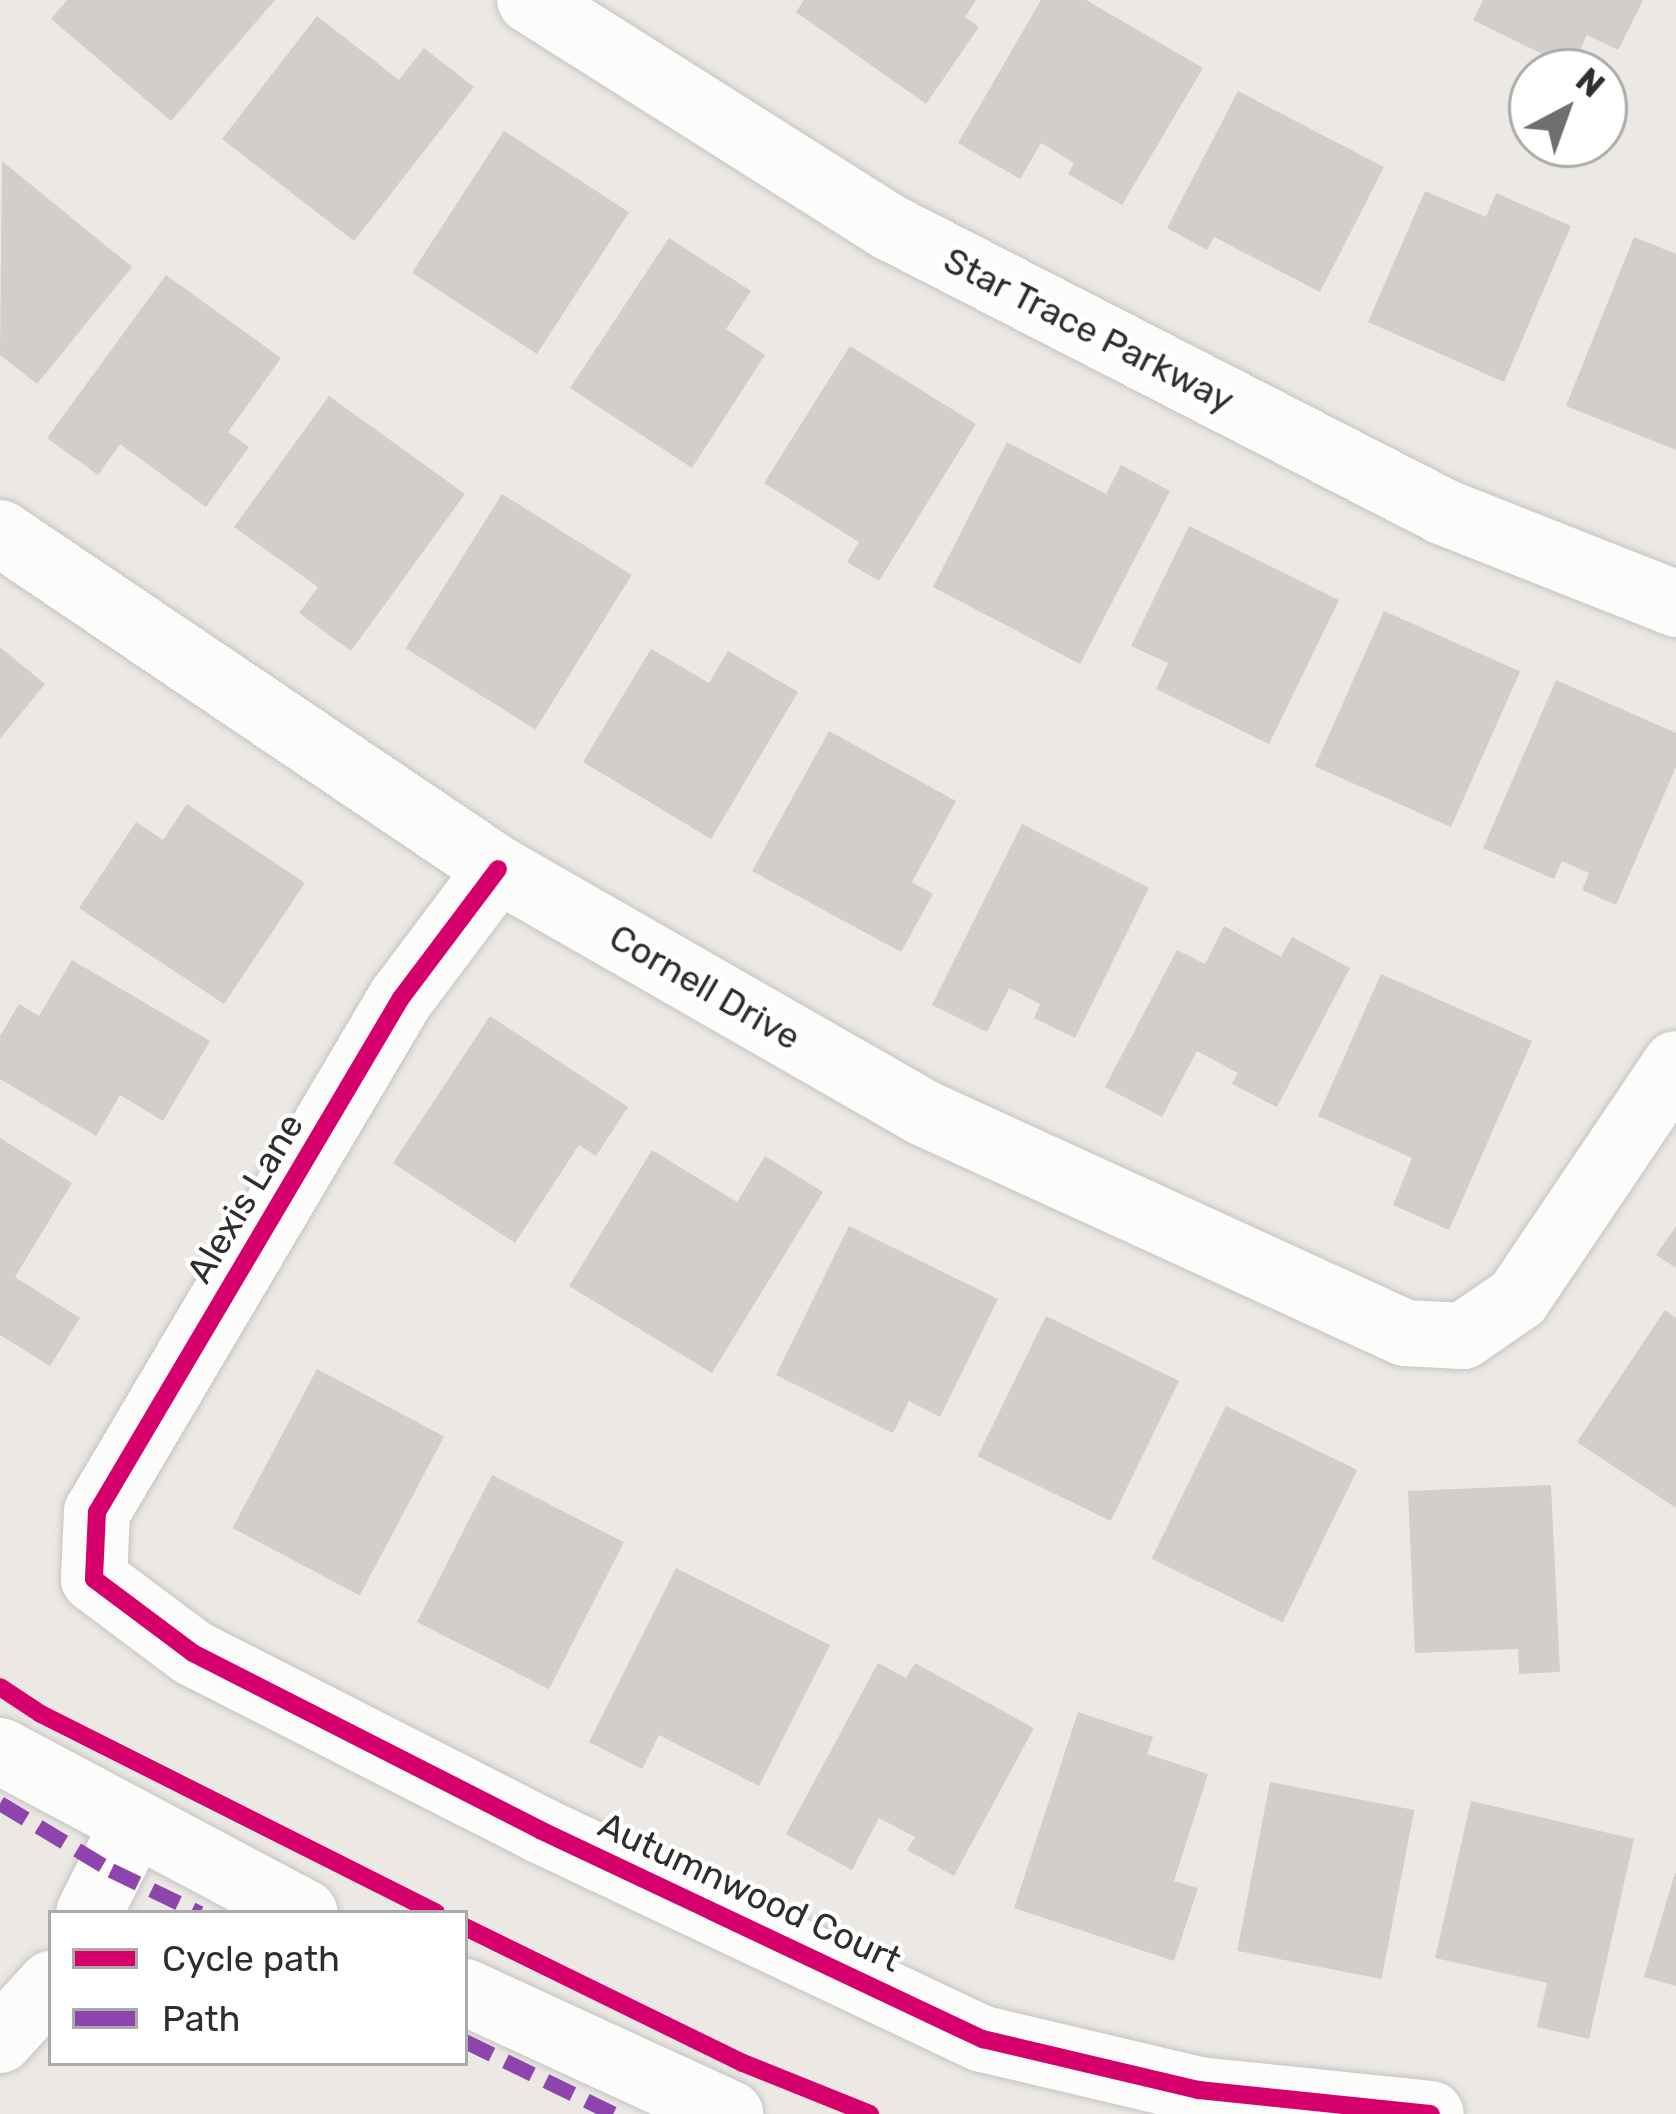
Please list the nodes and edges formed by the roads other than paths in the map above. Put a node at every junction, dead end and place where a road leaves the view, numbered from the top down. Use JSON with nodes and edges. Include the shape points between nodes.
{"nodes":[{"id":1,"x":530,"y":0,"type":"edge"},
{"id":2,"x":0,"y":533,"type":"edge"},
{"id":3,"x":1676,"y":604,"type":"edge"},
{"id":4,"x":498,"y":869,"type":"junction"},
{"id":5,"x":1676,"y":1064,"type":"edge"},
{"id":6,"x":94,"y":1579,"type":"joint"},
{"id":7,"x":0,"y":1751,"type":"edge"},
{"id":8,"x":134,"y":1823,"type":"junction"},
{"id":9,"x":90,"y":1910,"type":"edge"},
{"id":10,"x":299,"y":1910,"type":"edge"},
{"id":11,"x":48,"y":1987,"type":"edge"},
{"id":12,"x":468,"y":1993,"type":"edge"},
{"id":13,"x":0,"y":2040,"type":"edge"},
{"id":14,"x":730,"y":2114,"type":"edge"},
{"id":15,"x":1431,"y":2114,"type":"edge"}],
"edges":[{"from":1,"to":3,"type":"street","name":"Star Trace Parkway","via":[[913,239],[1444,512]]},
{"from":2,"to":4,"type":"street","name":"Cornell Drive"},
{"from":4,"to":5,"type":"street","name":"Cornell Drive","via":[[924,1113],[1405,1333],[1462,1336],[1518,1298]]},
{"from":4,"to":6,"type":"street","name":"Alexis Lane","via":[[401,998],[97,1512]]},
{"from":6,"to":15,"type":"street","name":"Autumnwood Court","via":[[193,1653],[540,1830],[983,2039],[1198,2090]]},
{"from":7,"to":8,"type":"street"},
{"from":8,"to":9,"type":"street"},
{"from":8,"to":10,"type":"street"},
{"from":11,"to":13,"type":"street"},
{"from":12,"to":14,"type":"street"}]}
